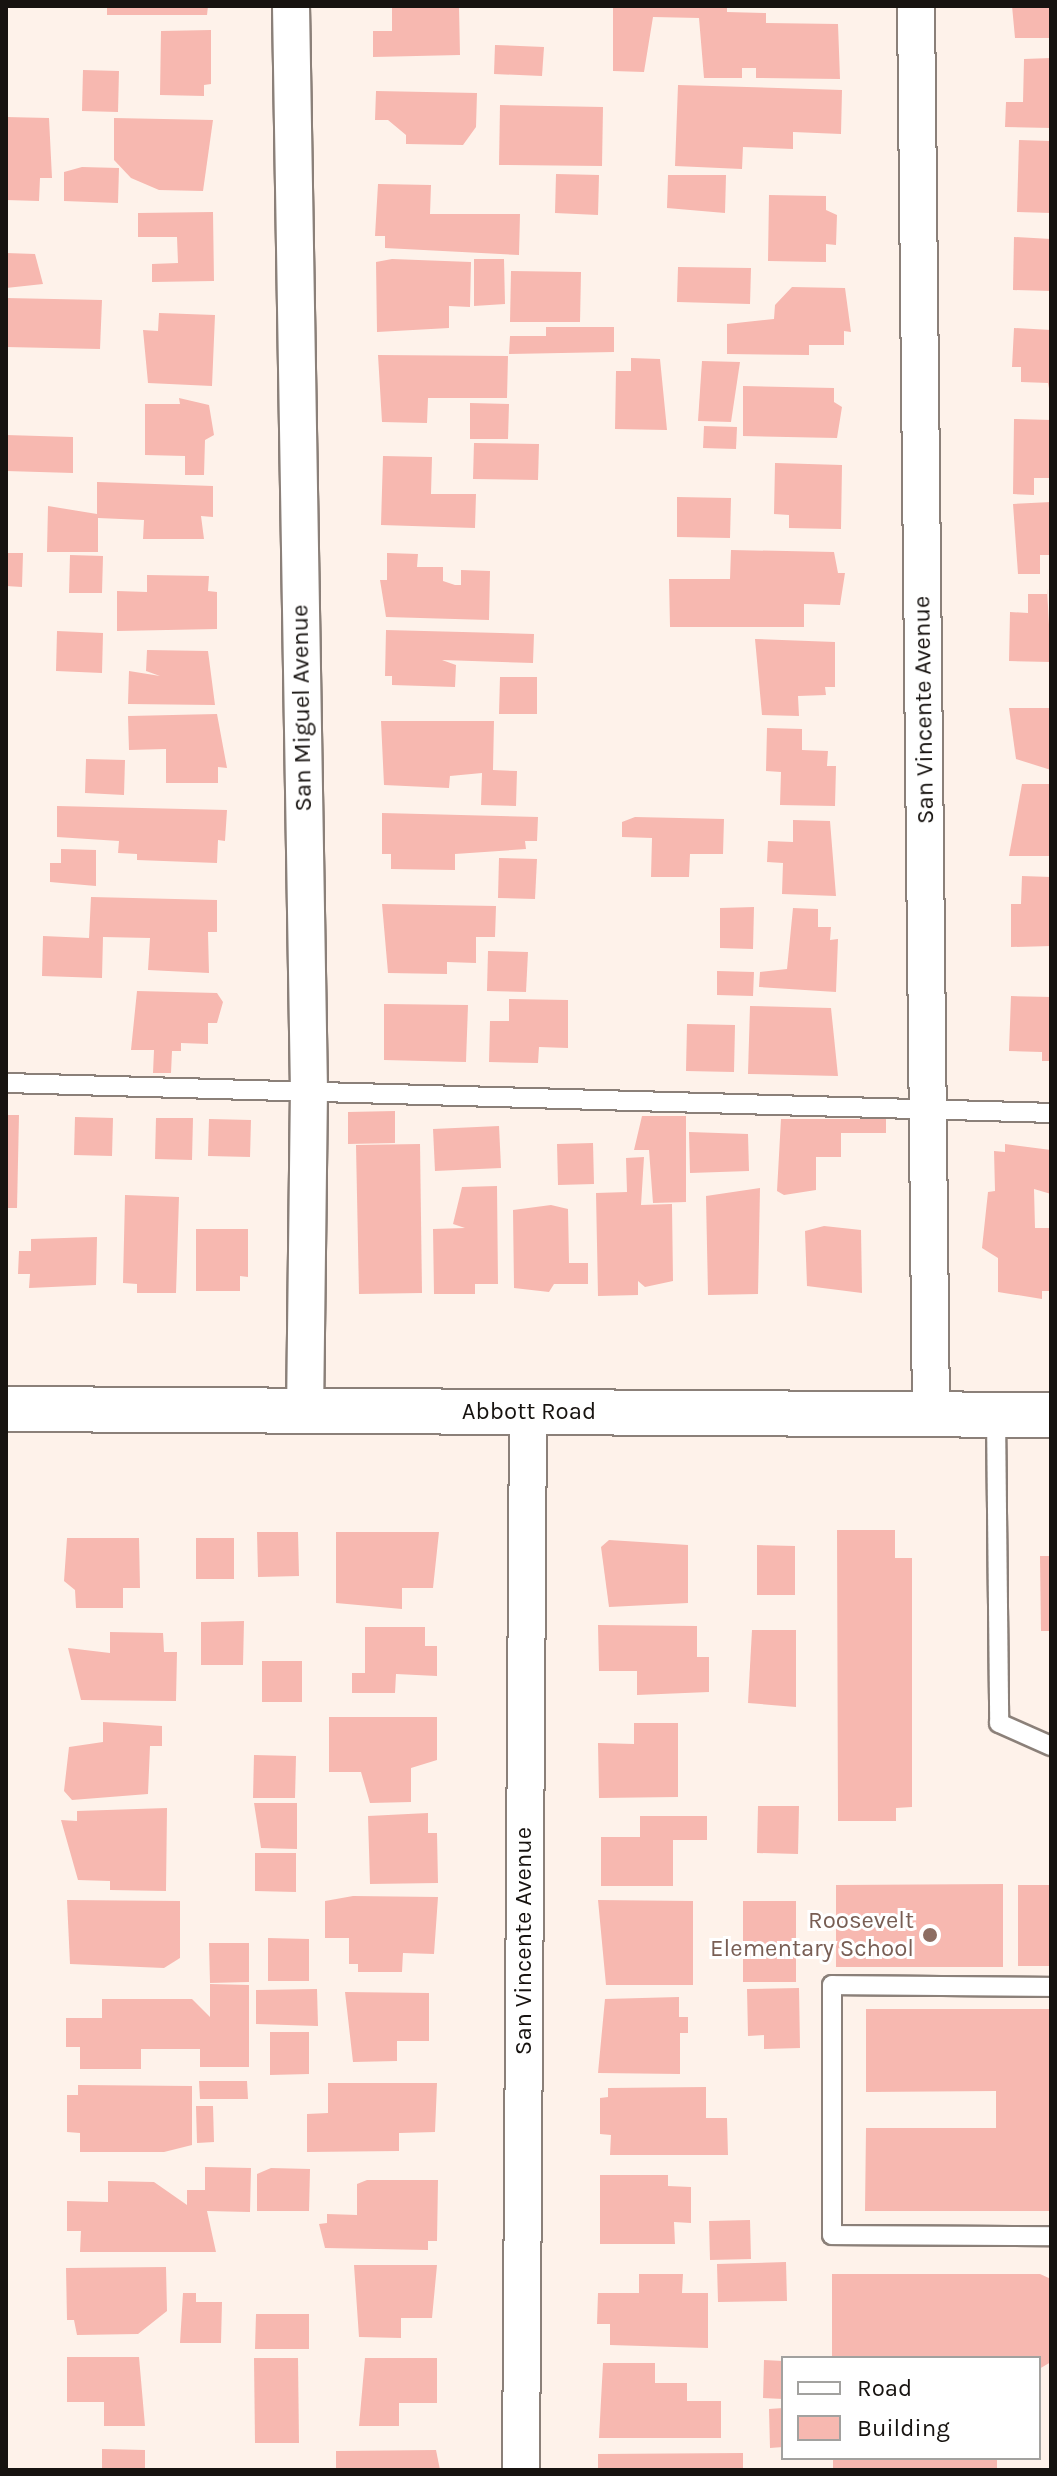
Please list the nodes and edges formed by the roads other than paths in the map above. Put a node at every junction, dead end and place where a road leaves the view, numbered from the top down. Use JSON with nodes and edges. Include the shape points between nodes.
{"nodes":[{"id":1,"x":291,"y":6,"type":"edge"},
{"id":2,"x":916,"y":6,"type":"edge"},
{"id":3,"x":6,"y":1083,"type":"edge"},
{"id":4,"x":309,"y":1088,"type":"junction"},
{"id":5,"x":928,"y":1111,"type":"junction"},
{"id":6,"x":1051,"y":1113,"type":"edge"},
{"id":7,"x":6,"y":1409,"type":"edge"},
{"id":8,"x":305,"y":1411,"type":"junction"},
{"id":9,"x":528,"y":1412,"type":"junction"},
{"id":10,"x":931,"y":1414,"type":"junction"},
{"id":11,"x":996,"y":1415,"type":"junction"},
{"id":12,"x":1051,"y":1415,"type":"edge"},
{"id":13,"x":1051,"y":1746,"type":"edge"},
{"id":14,"x":1051,"y":1987,"type":"edge"},
{"id":15,"x":1051,"y":2236,"type":"edge"},
{"id":16,"x":521,"y":2470,"type":"edge"}],
"edges":[{"from":1,"to":4,"type":"street","name":"San Miguel Avenue"},
{"from":2,"to":5,"type":"street","name":"San Vincente Avenue"},
{"from":3,"to":4,"type":"lane"},
{"from":4,"to":5,"type":"lane"},
{"from":4,"to":8,"type":"street","name":"San Miguel Avenue"},
{"from":5,"to":6,"type":"lane"},
{"from":5,"to":10,"type":"street","name":"San Vincente Avenue"},
{"from":7,"to":8,"type":"street","name":"Abbott Road"},
{"from":8,"to":9,"type":"street","name":"Abbott Road"},
{"from":9,"to":10,"type":"street","name":"Abbott Road"},
{"from":9,"to":16,"type":"street","name":"San Vincente Avenue"},
{"from":10,"to":11,"type":"street","name":"Abbott Road"},
{"from":11,"to":12,"type":"street","name":"Abbott Road"},
{"from":11,"to":13,"type":"lane","via":[[999,1723]]},
{"from":14,"to":15,"type":"lane","via":[[832,1985],[832,2235]]}]}
